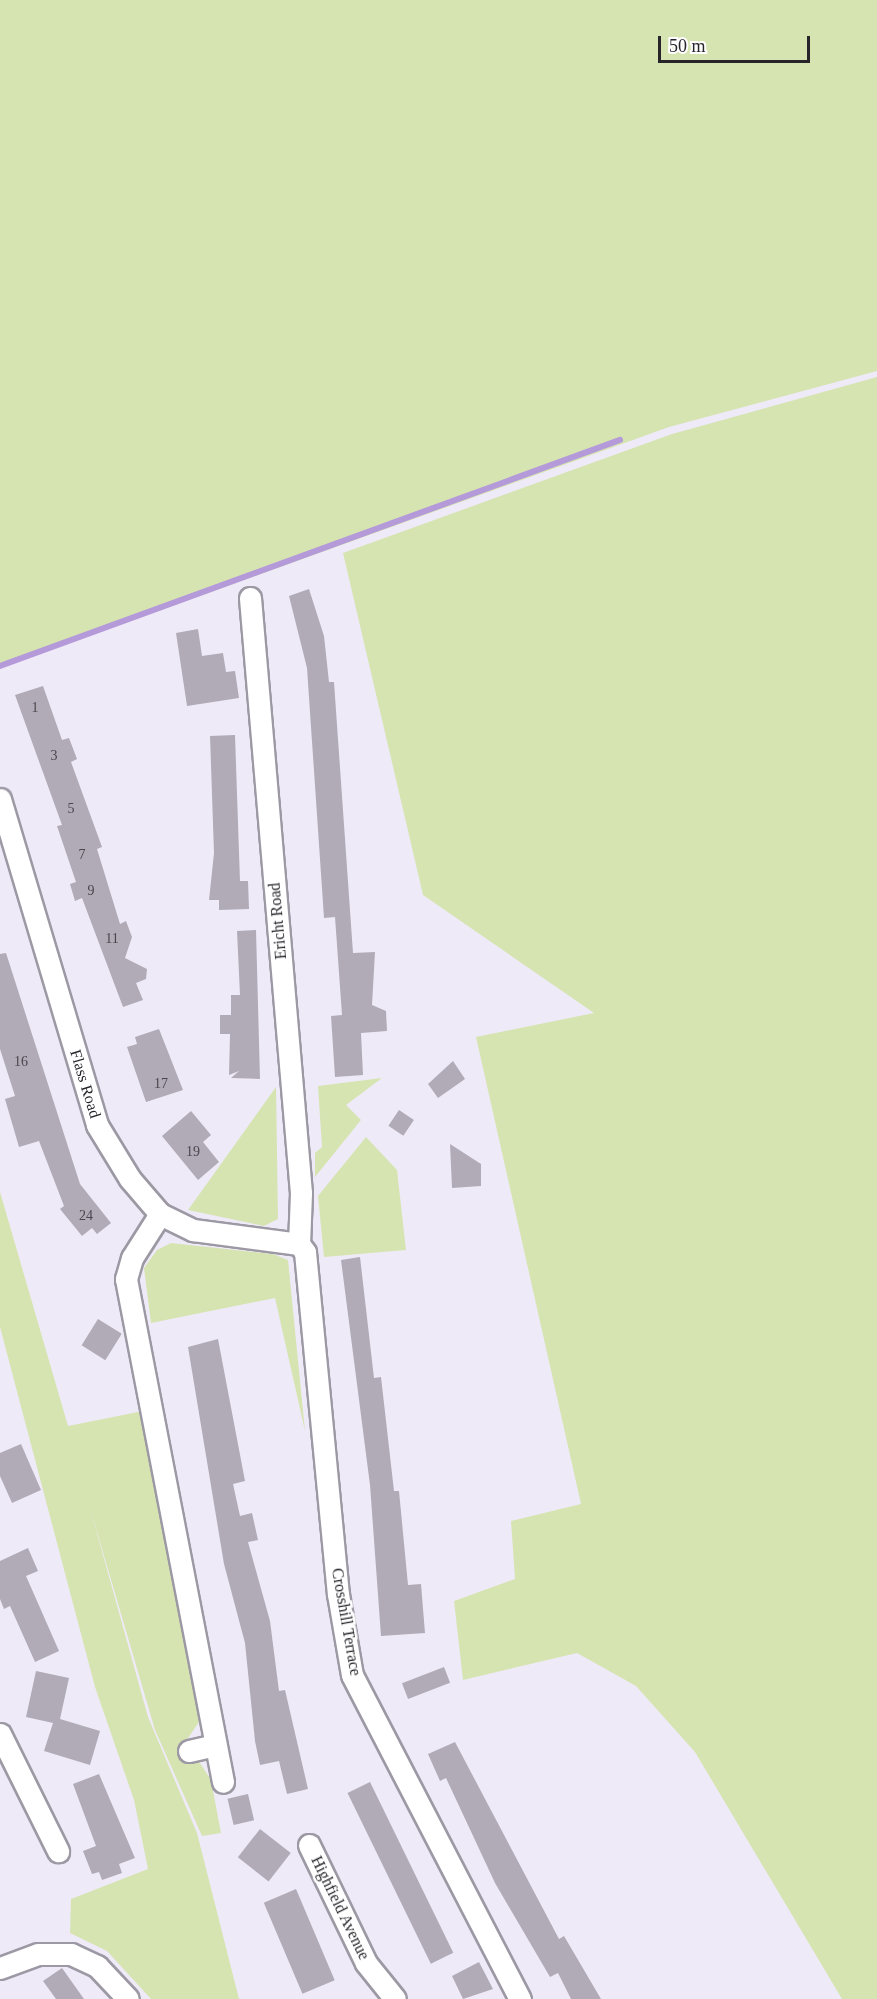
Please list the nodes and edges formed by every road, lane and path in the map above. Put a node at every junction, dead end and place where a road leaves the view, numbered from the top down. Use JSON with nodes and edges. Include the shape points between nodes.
{"nodes":[{"id":1,"x":250,"y":598,"type":"dead end"},
{"id":2,"x":0,"y":800,"type":"edge"},
{"id":3,"x":160,"y":1214,"type":"junction"},
{"id":4,"x":299,"y":1244,"type":"junction"},
{"id":5,"x":0,"y":1734,"type":"edge"},
{"id":6,"x":215,"y":1745,"type":"junction"},
{"id":7,"x":189,"y":1751,"type":"dead end"},
{"id":8,"x":224,"y":1782,"type":"dead end"},
{"id":9,"x":309,"y":1845,"type":"dead end"},
{"id":10,"x":58,"y":1851,"type":"dead end"},
{"id":11,"x":0,"y":1968,"type":"edge"},
{"id":12,"x":128,"y":1999,"type":"edge"},
{"id":13,"x":395,"y":1999,"type":"edge"},
{"id":14,"x":520,"y":1999,"type":"edge"}],
"edges":[{"from":1,"to":4,"type":"street","name":"Ericht Road","via":[[301,1193]]},
{"from":2,"to":3,"type":"street","name":"Flass Road","via":[[97,1125]]},
{"from":3,"to":4,"type":"street","name":"Flass Road","via":[[193,1230]]},
{"from":3,"to":6,"type":"street","via":[[132,1258],[126,1279]]},
{"from":4,"to":14,"type":"street","name":"Crosshill Terrace","via":[[305,1252],[338,1594],[352,1675]]},
{"from":5,"to":10,"type":"street"},
{"from":6,"to":7,"type":"street"},
{"from":6,"to":8,"type":"street"},
{"from":9,"to":13,"type":"street","name":"Highfield Avenue","via":[[366,1963]]},
{"from":11,"to":12,"type":"street","via":[[38,1954],[71,1954],[97,1966]]}]}
